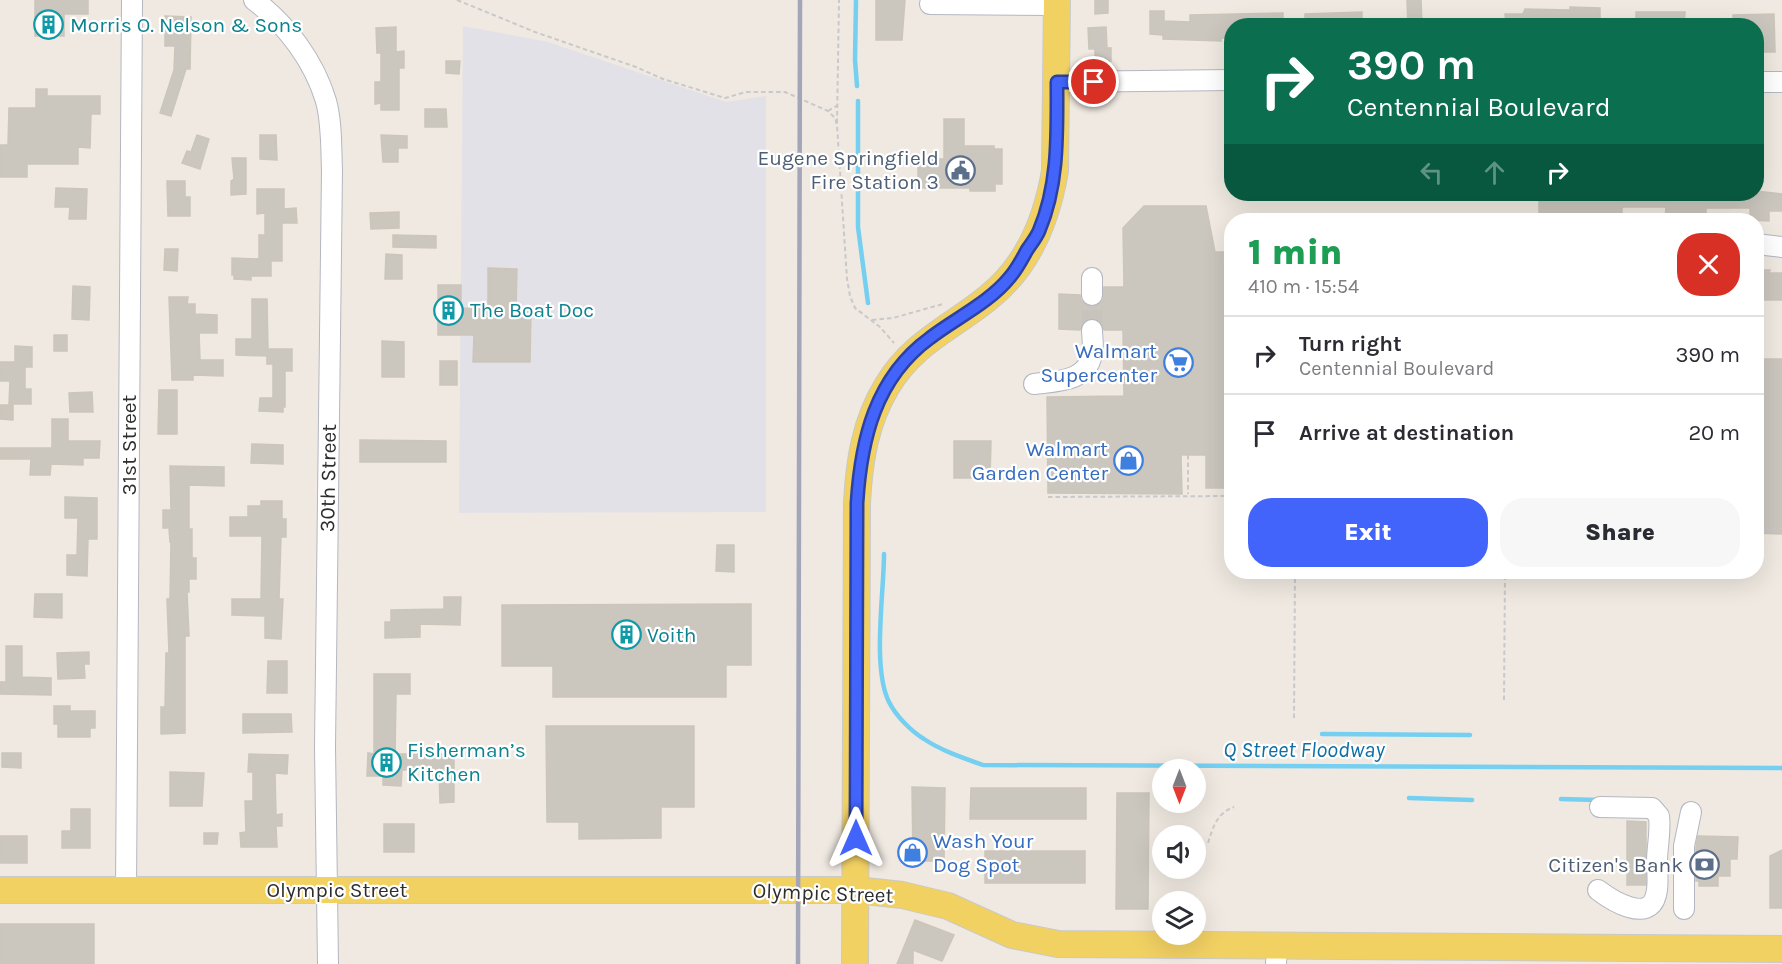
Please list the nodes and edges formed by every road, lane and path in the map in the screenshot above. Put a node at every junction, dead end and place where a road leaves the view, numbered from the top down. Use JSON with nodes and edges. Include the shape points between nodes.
{"nodes":[{"id":1,"x":132,"y":0,"type":"edge"},
{"id":2,"x":457,"y":0,"type":"edge"},
{"id":3,"x":839,"y":0,"type":"edge"},
{"id":4,"x":1057,"y":3,"type":"edge"},
{"id":5,"x":930,"y":4,"type":"dead end"},
{"id":6,"x":261,"y":5,"type":"edge"},
{"id":7,"x":1224,"y":80,"type":"edge"},
{"id":8,"x":1057,"y":82,"type":"junction"},
{"id":9,"x":1764,"y":82,"type":"edge"},
{"id":10,"x":1782,"y":82,"type":"edge"},
{"id":11,"x":838,"y":105,"type":"junction"},
{"id":12,"x":828,"y":111,"type":"junction"},
{"id":13,"x":837,"y":125,"type":"junction"},
{"id":14,"x":1764,"y":245,"type":"edge"},
{"id":15,"x":1782,"y":247,"type":"edge"},
{"id":16,"x":943,"y":304,"type":"dead end"},
{"id":17,"x":872,"y":320,"type":"junction"},
{"id":18,"x":1087,"y":330,"type":"tunnel mouth"},
{"id":19,"x":895,"y":345,"type":"dead end"},
{"id":20,"x":1034,"y":378,"type":"dead end"},
{"id":21,"x":1188,"y":455,"type":"dead end"},
{"id":22,"x":1188,"y":496,"type":"junction"},
{"id":23,"x":1224,"y":496,"type":"edge"},
{"id":24,"x":1048,"y":497,"type":"dead end"},
{"id":25,"x":1764,"y":529,"type":"edge"},
{"id":26,"x":1782,"y":529,"type":"edge"},
{"id":27,"x":1295,"y":579,"type":"edge"},
{"id":28,"x":1506,"y":579,"type":"edge"},
{"id":29,"x":1504,"y":700,"type":"dead end"},
{"id":30,"x":1294,"y":718,"type":"dead end"},
{"id":31,"x":1234,"y":807,"type":"dead end"},
{"id":32,"x":1600,"y":807,"type":"dead end"},
{"id":33,"x":1691,"y":812,"type":"dead end"},
{"id":34,"x":1208,"y":843,"type":"dead end"},
{"id":35,"x":0,"y":890,"type":"edge"},
{"id":36,"x":327,"y":890,"type":"junction"},
{"id":37,"x":856,"y":890,"type":"junction"},
{"id":38,"x":1598,"y":890,"type":"dead end"},
{"id":39,"x":126,"y":891,"type":"junction"},
{"id":40,"x":1684,"y":909,"type":"dead end"},
{"id":41,"x":1782,"y":949,"type":"edge"},
{"id":42,"x":1276,"y":955,"type":"edge"},
{"id":43,"x":1410,"y":955,"type":"edge"},
{"id":44,"x":1732,"y":956,"type":"edge"},
{"id":45,"x":328,"y":964,"type":"edge"},
{"id":46,"x":855,"y":964,"type":"edge"}],
"edges":[{"from":1,"to":39,"type":"street","name":"31st Street"},
{"from":2,"to":12,"type":"path","via":[[663,80],[725,98],[746,92],[785,92]]},
{"from":3,"to":11,"type":"path"},
{"from":4,"to":5,"type":"street"},
{"from":4,"to":8,"type":"main road"},
{"from":6,"to":36,"type":"street","name":"30th Street","via":[[299,44],[326,102],[330,133]]},
{"from":7,"to":8,"type":"street"},
{"from":8,"to":37,"type":"main road","via":[[1055,171],[1039,232],[1010,278],[990,297],[928,339],[907,360],[887,385],[865,436],[857,503]]},
{"from":9,"to":10,"type":"street"},
{"from":11,"to":12,"type":"path"},
{"from":11,"to":13,"type":"path"},
{"from":12,"to":13,"type":"path"},
{"from":13,"to":17,"type":"path","via":[[846,279],[855,308]]},
{"from":14,"to":15,"type":"street"},
{"from":16,"to":17,"type":"path"},
{"from":17,"to":19,"type":"path"},
{"from":18,"to":20,"type":"street","via":[[1076,365]]},
{"from":21,"to":22,"type":"path"},
{"from":22,"to":23,"type":"path"},
{"from":22,"to":24,"type":"path"},
{"from":25,"to":26,"type":"path"},
{"from":27,"to":30,"type":"path"},
{"from":28,"to":29,"type":"path"},
{"from":31,"to":34,"type":"path","via":[[1221,814]]},
{"from":32,"to":38,"type":"street","via":[[1652,808],[1659,816],[1660,834],[1653,902],[1631,908]]},
{"from":33,"to":40,"type":"street"},
{"from":35,"to":39,"type":"main road","name":"Olympic Street"},
{"from":36,"to":37,"type":"main road","name":"Olympic Street"},
{"from":36,"to":39,"type":"main road","name":"Olympic Street"},
{"from":36,"to":45,"type":"street","name":"30th Street"},
{"from":37,"to":42,"type":"main road","name":"Olympic Street","via":[[948,906],[1012,935],[1058,944]]},
{"from":37,"to":46,"type":"main road"},
{"from":41,"to":44,"type":"main road","name":"Olympic Street"},
{"from":42,"to":43,"type":"main road","name":"Olympic Street"},
{"from":43,"to":44,"type":"main road","name":"Olympic Street"}]}
